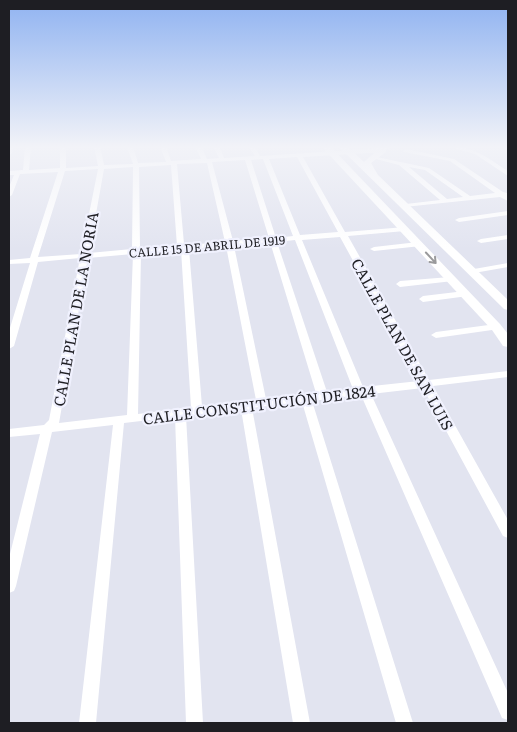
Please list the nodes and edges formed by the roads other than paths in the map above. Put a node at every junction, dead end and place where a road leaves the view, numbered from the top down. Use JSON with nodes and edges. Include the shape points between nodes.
{"nodes":[{"id":1,"x":17,"y":180,"type":"edge"},
{"id":2,"x":58,"y":180,"type":"edge"},
{"id":3,"x":99,"y":180,"type":"edge"},
{"id":4,"x":136,"y":180,"type":"edge"},
{"id":5,"x":173,"y":180,"type":"edge"},
{"id":6,"x":212,"y":180,"type":"edge"},
{"id":7,"x":254,"y":180,"type":"edge"},
{"id":8,"x":272,"y":180,"type":"edge"},
{"id":9,"x":310,"y":180,"type":"edge"},
{"id":10,"x":357,"y":180,"type":"edge"},
{"id":11,"x":379,"y":180,"type":"edge"},
{"id":12,"x":421,"y":180,"type":"edge"},
{"id":13,"x":443,"y":180,"type":"edge"},
{"id":14,"x":483,"y":180,"type":"edge"},
{"id":15,"x":505,"y":194,"type":"edge"},
{"id":16,"x":9,"y":195,"type":"edge"},
{"id":17,"x":468,"y":198,"type":"junction"},
{"id":18,"x":508,"y":199,"type":"edge"},
{"id":19,"x":445,"y":201,"type":"junction"},
{"id":20,"x":406,"y":206,"type":"junction"},
{"id":21,"x":508,"y":213,"type":"edge"},
{"id":22,"x":459,"y":220,"type":"dead end"},
{"id":23,"x":405,"y":229,"type":"junction"},
{"id":24,"x":343,"y":234,"type":"junction"},
{"id":25,"x":508,"y":237,"type":"edge"},
{"id":26,"x":299,"y":239,"type":"junction"},
{"id":27,"x":274,"y":240,"type":"junction"},
{"id":28,"x":481,"y":241,"type":"dead end"},
{"id":29,"x":230,"y":244,"type":"junction"},
{"id":30,"x":418,"y":244,"type":"junction"},
{"id":31,"x":185,"y":248,"type":"junction"},
{"id":32,"x":374,"y":249,"type":"dead end"},
{"id":33,"x":137,"y":252,"type":"junction"},
{"id":34,"x":85,"y":257,"type":"junction"},
{"id":35,"x":35,"y":260,"type":"junction"},
{"id":36,"x":9,"y":262,"type":"edge"},
{"id":37,"x":508,"y":265,"type":"edge"},
{"id":38,"x":474,"y":271,"type":"junction"},
{"id":39,"x":450,"y":279,"type":"junction"},
{"id":40,"x":400,"y":284,"type":"dead end"},
{"id":41,"x":465,"y":294,"type":"junction"},
{"id":42,"x":423,"y":299,"type":"dead end"},
{"id":43,"x":508,"y":306,"type":"edge"},
{"id":44,"x":496,"y":327,"type":"junction"},
{"id":45,"x":436,"y":335,"type":"dead end"},
{"id":46,"x":508,"y":343,"type":"edge"},
{"id":47,"x":9,"y":346,"type":"edge"},
{"id":48,"x":508,"y":374,"type":"edge"},
{"id":49,"x":426,"y":384,"type":"junction"},
{"id":50,"x":363,"y":392,"type":"junction"},
{"id":51,"x":323,"y":397,"type":"junction"},
{"id":52,"x":306,"y":399,"type":"junction"},
{"id":53,"x":262,"y":403,"type":"junction"},
{"id":54,"x":246,"y":406,"type":"junction"},
{"id":55,"x":196,"y":412,"type":"junction"},
{"id":56,"x":180,"y":414,"type":"junction"},
{"id":57,"x":125,"y":420,"type":"junction"},
{"id":58,"x":47,"y":429,"type":"junction"},
{"id":59,"x":9,"y":433,"type":"edge"},
{"id":60,"x":508,"y":532,"type":"edge"},
{"id":61,"x":9,"y":586,"type":"edge"},
{"id":62,"x":508,"y":712,"type":"edge"},
{"id":63,"x":87,"y":723,"type":"edge"},
{"id":64,"x":195,"y":723,"type":"edge"},
{"id":65,"x":302,"y":723,"type":"edge"},
{"id":66,"x":405,"y":723,"type":"edge"}],
"edges":[{"from":1,"to":16,"type":"street"},
{"from":2,"to":35,"type":"street"},
{"from":3,"to":34,"type":"street","name":"CALLE PLAN DE LA NORIA"},
{"from":4,"to":33,"type":"street"},
{"from":5,"to":31,"type":"street","via":[[180,245]]},
{"from":6,"to":29,"type":"street"},
{"from":7,"to":27,"type":"street"},
{"from":8,"to":26,"type":"street"},
{"from":9,"to":24,"type":"street","name":"CALLE PLAN DE SAN LUIS"},
{"from":10,"to":23,"type":"main road"},
{"from":11,"to":20,"type":"main road"},
{"from":12,"to":19,"type":"street"},
{"from":13,"to":17,"type":"street"},
{"from":14,"to":15,"type":"street"},
{"from":15,"to":17,"type":"street"},
{"from":15,"to":18,"type":"street"},
{"from":17,"to":19,"type":"street"},
{"from":19,"to":20,"type":"street"},
{"from":20,"to":38,"type":"main road"},
{"from":21,"to":22,"type":"street"},
{"from":23,"to":24,"type":"street","name":"CALLE 15 DE ABRIL DE 1919"},
{"from":23,"to":30,"type":"main road"},
{"from":24,"to":26,"type":"street","name":"CALLE 15 DE ABRIL DE 1919"},
{"from":24,"to":49,"type":"street","name":"CALLE PLAN DE SAN LUIS"},
{"from":25,"to":28,"type":"street"},
{"from":26,"to":27,"type":"street","name":"CALLE 15 DE ABRIL DE 1919"},
{"from":26,"to":50,"type":"street"},
{"from":27,"to":29,"type":"street","name":"CALLE 15 DE ABRIL DE 1919"},
{"from":27,"to":51,"type":"street"},
{"from":29,"to":31,"type":"street","name":"CALLE 15 DE ABRIL DE 1919"},
{"from":29,"to":53,"type":"street"},
{"from":30,"to":32,"type":"street"},
{"from":30,"to":39,"type":"main road","one_way":true},
{"from":31,"to":33,"type":"street","name":"CALLE 15 DE ABRIL DE 1919"},
{"from":31,"to":55,"type":"street"},
{"from":33,"to":34,"type":"street","name":"CALLE 15 DE ABRIL DE 1919"},
{"from":33,"to":57,"type":"street"},
{"from":34,"to":35,"type":"street","name":"CALLE 15 DE ABRIL DE 1919"},
{"from":34,"to":58,"type":"street","name":"CALLE PLAN DE LA NORIA","via":[[54,422]]},
{"from":35,"to":36,"type":"street","name":"CALLE 15 DE ABRIL DE 1919"},
{"from":35,"to":47,"type":"street"},
{"from":37,"to":38,"type":"street"},
{"from":38,"to":43,"type":"main road"},
{"from":39,"to":40,"type":"street"},
{"from":39,"to":41,"type":"main road"},
{"from":41,"to":42,"type":"street"},
{"from":41,"to":44,"type":"main road"},
{"from":44,"to":45,"type":"street"},
{"from":44,"to":46,"type":"main road"},
{"from":48,"to":49,"type":"street","name":"CALLE CONSTITUCIÓN DE 1824"},
{"from":49,"to":50,"type":"street","name":"CALLE CONSTITUCIÓN DE 1824"},
{"from":49,"to":60,"type":"street","name":"CALLE PLAN DE SAN LUIS"},
{"from":50,"to":51,"type":"street","name":"CALLE CONSTITUCIÓN DE 1824"},
{"from":50,"to":62,"type":"street"},
{"from":51,"to":52,"type":"street","name":"CALLE CONSTITUCIÓN DE 1824"},
{"from":52,"to":53,"type":"street","name":"CALLE CONSTITUCIÓN DE 1824"},
{"from":52,"to":66,"type":"street"},
{"from":53,"to":54,"type":"street","name":"CALLE CONSTITUCIÓN DE 1824"},
{"from":54,"to":55,"type":"street","name":"CALLE CONSTITUCIÓN DE 1824"},
{"from":54,"to":65,"type":"street"},
{"from":55,"to":56,"type":"street","name":"CALLE CONSTITUCIÓN DE 1824"},
{"from":56,"to":57,"type":"street","name":"CALLE CONSTITUCIÓN DE 1824"},
{"from":56,"to":64,"type":"street"},
{"from":57,"to":58,"type":"street","name":"CALLE CONSTITUCIÓN DE 1824"},
{"from":57,"to":63,"type":"street"},
{"from":58,"to":59,"type":"street","name":"CALLE CONSTITUCIÓN DE 1824"},
{"from":58,"to":61,"type":"street","name":"CALLE PLAN DE LA NORIA"}]}
